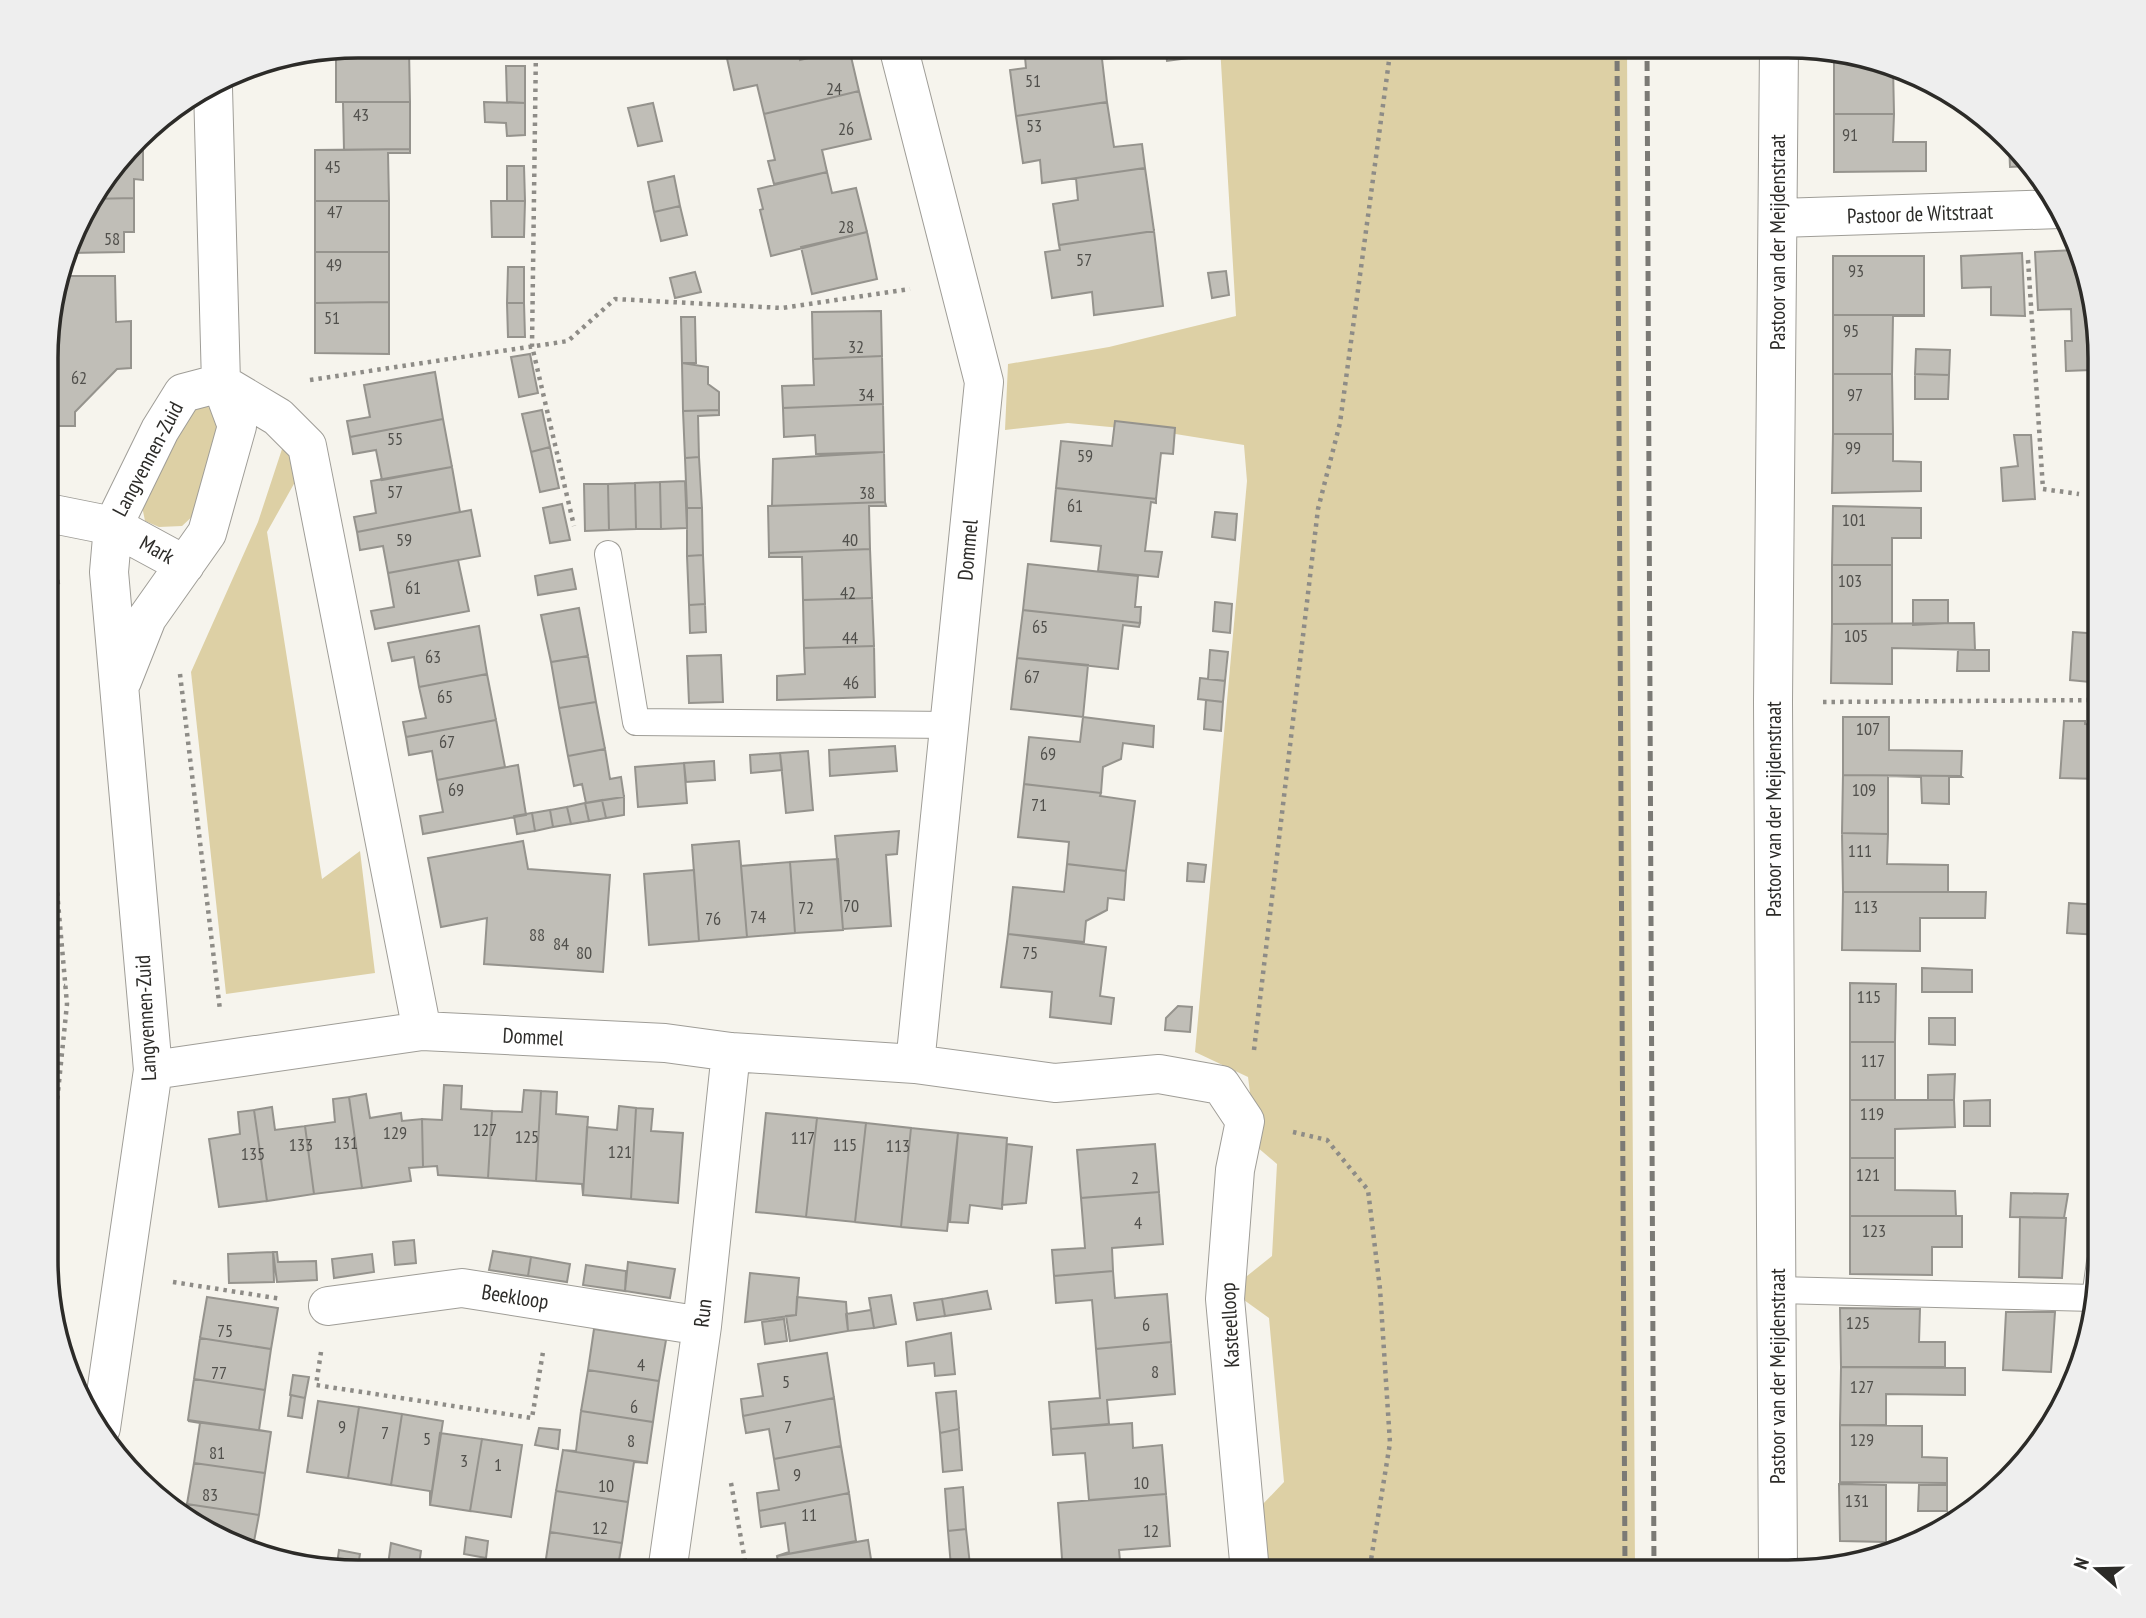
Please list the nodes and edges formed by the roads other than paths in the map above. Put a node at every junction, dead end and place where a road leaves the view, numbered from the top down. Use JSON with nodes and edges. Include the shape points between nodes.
{"nodes":[{"id":1,"x":901,"y":58,"type":"edge"},
{"id":2,"x":1779,"y":58,"type":"edge"},
{"id":3,"x":213,"y":95,"type":"edge"},
{"id":4,"x":2042,"y":210,"type":"edge"},
{"id":5,"x":1779,"y":218,"type":"junction"},
{"id":6,"x":221,"y":383,"type":"junction"},
{"id":7,"x":58,"y":515,"type":"edge"},
{"id":8,"x":113,"y":526,"type":"junction"},
{"id":9,"x":608,"y":554,"type":"road end"},
{"id":10,"x":185,"y":565,"type":"junction"},
{"id":11,"x":119,"y":689,"type":"junction"},
{"id":12,"x":951,"y":724,"type":"junction"},
{"id":13,"x":422,"y":1031,"type":"junction"},
{"id":14,"x":731,"y":1052,"type":"junction"},
{"id":15,"x":915,"y":1064,"type":"junction"},
{"id":16,"x":153,"y":1070,"type":"junction"},
{"id":17,"x":1245,"y":1121,"type":"joint"},
{"id":18,"x":1778,"y":1290,"type":"junction"},
{"id":19,"x":2086,"y":1298,"type":"edge"},
{"id":20,"x":328,"y":1306,"type":"dead end"},
{"id":21,"x":702,"y":1325,"type":"junction"},
{"id":22,"x":103,"y":1418,"type":"edge"},
{"id":23,"x":669,"y":1560,"type":"edge"},
{"id":24,"x":1249,"y":1560,"type":"edge"},
{"id":25,"x":1778,"y":1560,"type":"edge"}],
"edges":[{"from":1,"to":12,"type":"street","name":"Dommel","via":[[984,382]]},
{"from":2,"to":5,"type":"street","name":"Pastoor van der Meijdenstraat"},
{"from":3,"to":6,"type":"street","name":"Langvennen-Zuid"},
{"from":4,"to":5,"type":"street","name":"Pastoor de Witstraat"},
{"from":5,"to":18,"type":"street","name":"Pastoor van der Meijdenstraat","via":[[1773,702]]},
{"from":6,"to":8,"type":"street","name":"Langvennen-Zuid","via":[[183,393]]},
{"from":6,"to":10,"type":"street","name":"Langvennen-Zuid","via":[[237,426],[207,533]]},
{"from":6,"to":13,"type":"street","via":[[278,417],[307,446]]},
{"from":7,"to":8,"type":"street","name":"Mark"},
{"from":8,"to":10,"type":"street","name":"Mark"},
{"from":8,"to":11,"type":"street","name":"Langvennen-Zuid","via":[[109,572]]},
{"from":9,"to":12,"type":"lane","via":[[636,722]]},
{"from":10,"to":11,"type":"street","name":"Langvennen-Zuid","via":[[147,618]]},
{"from":11,"to":16,"type":"street","name":"Langvennen-Zuid"},
{"from":12,"to":15,"type":"street","name":"Dommel"},
{"from":13,"to":14,"type":"street","name":"Dommel","via":[[664,1043]]},
{"from":13,"to":16,"type":"street","name":"Dommel"},
{"from":14,"to":15,"type":"street","name":"Dommel"},
{"from":14,"to":21,"type":"street","name":"Run"},
{"from":15,"to":17,"type":"street","name":"Dommel","via":[[1055,1083],[1159,1074],[1221,1085]]},
{"from":16,"to":22,"type":"street","name":"Langvennen-Zuid"},
{"from":17,"to":24,"type":"street","name":"Kasteelloop","via":[[1235,1170],[1226,1298]]},
{"from":18,"to":19,"type":"lane"},
{"from":18,"to":25,"type":"street","name":"Pastoor van der Meijdenstraat"},
{"from":20,"to":21,"type":"street","name":"Beekloop","via":[[462,1288]]},
{"from":21,"to":23,"type":"street","name":"Run"}]}
